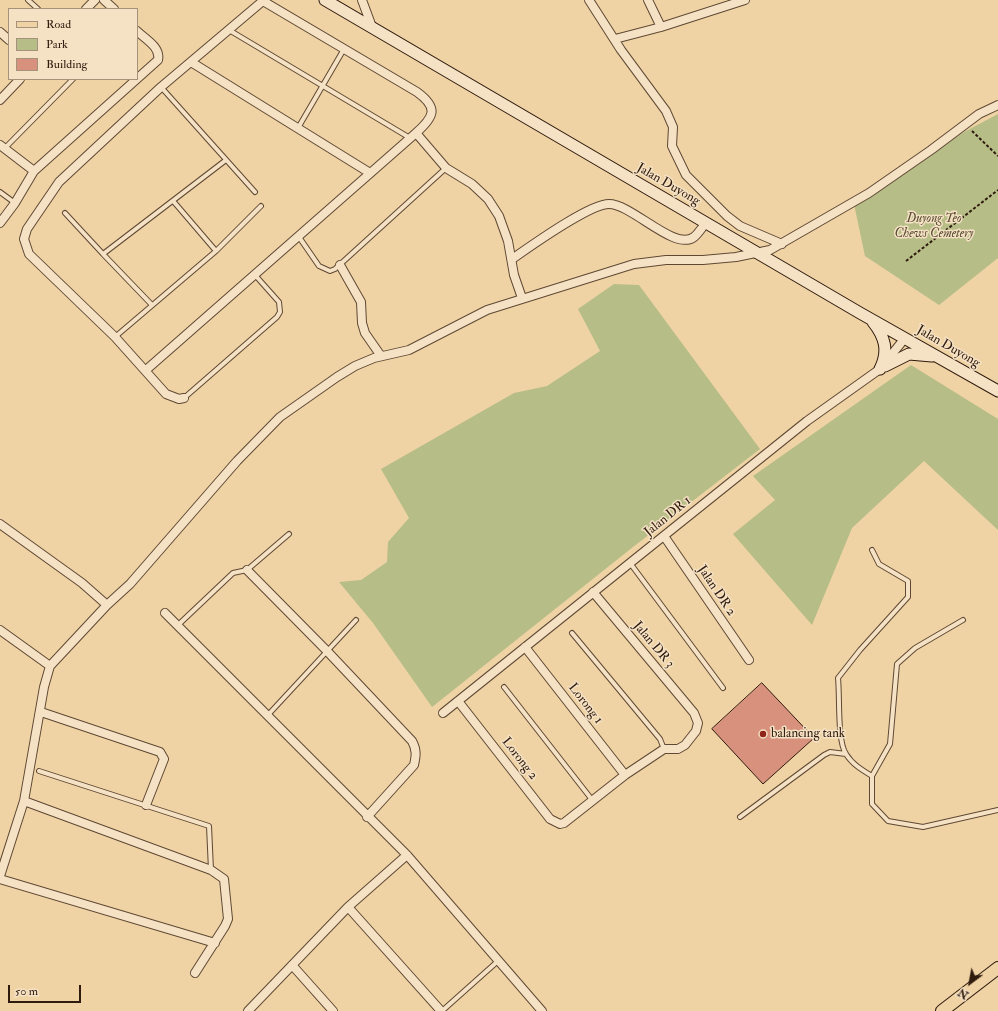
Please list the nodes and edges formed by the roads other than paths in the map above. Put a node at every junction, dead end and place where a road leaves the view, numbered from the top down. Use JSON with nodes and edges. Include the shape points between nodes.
{"nodes":[{"id":1,"x":28,"y":0,"type":"edge"},
{"id":2,"x":95,"y":0,"type":"edge"},
{"id":3,"x":104,"y":0,"type":"edge"},
{"id":4,"x":263,"y":0,"type":"edge"},
{"id":5,"x":325,"y":0,"type":"edge"},
{"id":6,"x":362,"y":0,"type":"edge"},
{"id":7,"x":589,"y":0,"type":"edge"},
{"id":8,"x":648,"y":0,"type":"edge"},
{"id":9,"x":745,"y":0,"type":"edge"},
{"id":10,"x":37,"y":8,"type":"edge"},
{"id":11,"x":87,"y":8,"type":"edge"},
{"id":12,"x":113,"y":8,"type":"edge"},
{"id":13,"x":372,"y":27,"type":"junction"},
{"id":14,"x":661,"y":27,"type":"junction"},
{"id":15,"x":229,"y":30,"type":"junction"},
{"id":16,"x":0,"y":32,"type":"edge"},
{"id":17,"x":138,"y":32,"type":"edge"},
{"id":18,"x":8,"y":39,"type":"edge"},
{"id":19,"x":615,"y":39,"type":"junction"},
{"id":20,"x":344,"y":49,"type":"junction"},
{"id":21,"x":191,"y":62,"type":"junction"},
{"id":22,"x":138,"y":78,"type":"edge"},
{"id":23,"x":19,"y":80,"type":"edge"},
{"id":24,"x":72,"y":80,"type":"edge"},
{"id":25,"x":136,"y":80,"type":"edge"},
{"id":26,"x":322,"y":87,"type":"junction"},
{"id":27,"x":161,"y":88,"type":"junction"},
{"id":28,"x":0,"y":100,"type":"edge"},
{"id":29,"x":998,"y":104,"type":"edge"},
{"id":30,"x":297,"y":129,"type":"junction"},
{"id":31,"x":413,"y":136,"type":"junction"},
{"id":32,"x":2,"y":146,"type":"edge"},
{"id":33,"x":226,"y":160,"type":"junction"},
{"id":34,"x":446,"y":168,"type":"junction"},
{"id":35,"x":34,"y":171,"type":"junction"},
{"id":36,"x":370,"y":173,"type":"junction"},
{"id":37,"x":0,"y":192,"type":"edge"},
{"id":38,"x":255,"y":192,"type":"dead end"},
{"id":39,"x":174,"y":202,"type":"junction"},
{"id":40,"x":15,"y":203,"type":"junction"},
{"id":41,"x":261,"y":206,"type":"dead end"},
{"id":42,"x":65,"y":213,"type":"dead end"},
{"id":43,"x":0,"y":223,"type":"edge"},
{"id":44,"x":706,"y":223,"type":"junction"},
{"id":45,"x":298,"y":236,"type":"junction"},
{"id":46,"x":782,"y":244,"type":"junction"},
{"id":47,"x":216,"y":251,"type":"junction"},
{"id":48,"x":103,"y":254,"type":"junction"},
{"id":49,"x":758,"y":254,"type":"junction"},
{"id":50,"x":512,"y":259,"type":"junction"},
{"id":51,"x":340,"y":265,"type":"junction"},
{"id":52,"x":256,"y":275,"type":"junction"},
{"id":53,"x":522,"y":298,"type":"junction"},
{"id":54,"x":152,"y":306,"type":"junction"},
{"id":55,"x":860,"y":314,"type":"junction"},
{"id":56,"x":115,"y":337,"type":"junction"},
{"id":57,"x":905,"y":338,"type":"junction"},
{"id":58,"x":381,"y":356,"type":"junction"},
{"id":59,"x":939,"y":357,"type":"junction"},
{"id":60,"x":882,"y":367,"type":"junction"},
{"id":61,"x":146,"y":370,"type":"junction"},
{"id":62,"x":998,"y":391,"type":"edge"},
{"id":63,"x":184,"y":398,"type":"joint"},
{"id":64,"x":0,"y":524,"type":"edge"},
{"id":65,"x":289,"y":534,"type":"dead end"},
{"id":66,"x":664,"y":536,"type":"junction"},
{"id":67,"x":872,"y":550,"type":"dead end"},
{"id":68,"x":630,"y":563,"type":"junction"},
{"id":69,"x":247,"y":570,"type":"junction"},
{"id":70,"x":593,"y":592,"type":"junction"},
{"id":71,"x":107,"y":605,"type":"junction"},
{"id":72,"x":165,"y":613,"type":"dead end"},
{"id":73,"x":356,"y":620,"type":"dead end"},
{"id":74,"x":963,"y":620,"type":"dead end"},
{"id":75,"x":177,"y":626,"type":"junction"},
{"id":76,"x":0,"y":631,"type":"edge"},
{"id":77,"x":572,"y":633,"type":"dead end"},
{"id":78,"x":525,"y":648,"type":"junction"},
{"id":79,"x":327,"y":650,"type":"junction"},
{"id":80,"x":749,"y":660,"type":"dead end"},
{"id":81,"x":50,"y":666,"type":"junction"},
{"id":82,"x":504,"y":687,"type":"dead end"},
{"id":83,"x":723,"y":688,"type":"dead end"},
{"id":84,"x":458,"y":701,"type":"junction"},
{"id":85,"x":41,"y":712,"type":"junction"},
{"id":86,"x":443,"y":713,"type":"dead end"},
{"id":87,"x":267,"y":716,"type":"junction"},
{"id":88,"x":664,"y":749,"type":"junction"},
{"id":89,"x":846,"y":754,"type":"junction"},
{"id":90,"x":39,"y":771,"type":"dead end"},
{"id":91,"x":625,"y":776,"type":"junction"},
{"id":92,"x":872,"y":776,"type":"junction"},
{"id":93,"x":24,"y":801,"type":"junction"},
{"id":94,"x":593,"y":801,"type":"junction"},
{"id":95,"x":146,"y":805,"type":"junction"},
{"id":96,"x":998,"y":810,"type":"edge"},
{"id":97,"x":367,"y":817,"type":"junction"},
{"id":98,"x":740,"y":817,"type":"dead end"},
{"id":99,"x":407,"y":855,"type":"junction"},
{"id":100,"x":211,"y":870,"type":"junction"},
{"id":101,"x":0,"y":878,"type":"edge"},
{"id":102,"x":348,"y":907,"type":"junction"},
{"id":103,"x":215,"y":943,"type":"junction"},
{"id":104,"x":499,"y":961,"type":"junction"},
{"id":105,"x":292,"y":965,"type":"junction"},
{"id":106,"x":998,"y":968,"type":"edge"},
{"id":107,"x":195,"y":973,"type":"dead end"},
{"id":108,"x":248,"y":1011,"type":"edge"},
{"id":109,"x":333,"y":1011,"type":"edge"},
{"id":110,"x":441,"y":1011,"type":"edge"},
{"id":111,"x":542,"y":1011,"type":"edge"},
{"id":112,"x":942,"y":1011,"type":"edge"}],
"edges":[{"from":1,"to":10,"type":"lane"},
{"from":2,"to":11,"type":"street"},
{"from":3,"to":12,"type":"street"},
{"from":4,"to":15,"type":"street"},
{"from":4,"to":20,"type":"street"},
{"from":5,"to":13,"type":"main road","name":"Jalan Duyong"},
{"from":6,"to":13,"type":"street"},
{"from":7,"to":19,"type":"street"},
{"from":8,"to":14,"type":"street"},
{"from":9,"to":14,"type":"street"},
{"from":13,"to":44,"type":"main road","name":"Jalan Duyong"},
{"from":14,"to":19,"type":"street"},
{"from":15,"to":21,"type":"street"},
{"from":15,"to":26,"type":"lane"},
{"from":16,"to":18,"type":"street"},
{"from":17,"to":22,"type":"street","via":[[158,52],[158,60]]},
{"from":19,"to":46,"type":"street","via":[[666,111],[673,127],[672,146],[686,175],[740,226]]},
{"from":20,"to":26,"type":"lane"},
{"from":20,"to":31,"type":"street","via":[[417,92],[430,103],[433,111],[430,119]]},
{"from":21,"to":27,"type":"street"},
{"from":21,"to":30,"type":"street"},
{"from":23,"to":28,"type":"street"},
{"from":24,"to":32,"type":"lane"},
{"from":25,"to":35,"type":"street"},
{"from":26,"to":30,"type":"lane"},
{"from":26,"to":31,"type":"lane"},
{"from":27,"to":33,"type":"lane"},
{"from":27,"to":56,"type":"street","via":[[59,182],[27,229],[24,239],[29,254]]},
{"from":29,"to":46,"type":"street","via":[[979,114],[869,193]]},
{"from":30,"to":36,"type":"street"},
{"from":31,"to":34,"type":"street"},
{"from":31,"to":36,"type":"street"},
{"from":32,"to":35,"type":"street"},
{"from":33,"to":38,"type":"lane"},
{"from":33,"to":39,"type":"lane"},
{"from":34,"to":50,"type":"street","via":[[472,184],[488,199],[499,216]]},
{"from":34,"to":51,"type":"lane"},
{"from":35,"to":40,"type":"street"},
{"from":36,"to":45,"type":"street"},
{"from":37,"to":40,"type":"lane"},
{"from":39,"to":47,"type":"lane"},
{"from":39,"to":48,"type":"lane"},
{"from":40,"to":43,"type":"street"},
{"from":41,"to":47,"type":"lane"},
{"from":42,"to":48,"type":"lane"},
{"from":44,"to":49,"type":"main road","name":"Jalan Duyong"},
{"from":44,"to":50,"type":"street","via":[[693,238],[683,240],[618,205],[604,205],[587,210]]},
{"from":45,"to":51,"type":"lane","via":[[324,270],[330,271]]},
{"from":45,"to":52,"type":"street"},
{"from":46,"to":49,"type":"street"},
{"from":47,"to":54,"type":"lane"},
{"from":48,"to":54,"type":"lane"},
{"from":49,"to":53,"type":"street","via":[[634,264]]},
{"from":49,"to":55,"type":"main road","name":"Jalan Duyong"},
{"from":50,"to":53,"type":"street","via":[[514,275]]},
{"from":51,"to":58,"type":"street","via":[[361,302],[365,333]]},
{"from":52,"to":61,"type":"street"},
{"from":52,"to":63,"type":"lane","via":[[278,302],[280,312]]},
{"from":53,"to":58,"type":"street","via":[[487,310],[409,350]]},
{"from":54,"to":56,"type":"lane"},
{"from":55,"to":57,"type":"main road","name":"Jalan Duyong"},
{"from":55,"to":60,"type":"main road","via":[[873,323],[885,342]]},
{"from":56,"to":61,"type":"street"},
{"from":57,"to":59,"type":"main road","name":"Jalan Duyong"},
{"from":57,"to":60,"type":"street","name":"Jalan DR 1"},
{"from":58,"to":71,"type":"street","via":[[337,376],[280,417],[237,461],[130,584]]},
{"from":59,"to":60,"type":"main road","via":[[909,354]]},
{"from":59,"to":62,"type":"main road","name":"Jalan Duyong"},
{"from":60,"to":66,"type":"street","name":"Jalan DR 1","via":[[807,421]]},
{"from":61,"to":63,"type":"street","via":[[166,394],[179,399]]},
{"from":64,"to":71,"type":"street","via":[[82,583]]},
{"from":65,"to":69,"type":"lane"},
{"from":66,"to":68,"type":"street","name":"Jalan DR 1"},
{"from":66,"to":80,"type":"street","name":"Jalan DR 2"},
{"from":67,"to":89,"type":"lane","via":[[879,564],[908,580],[908,597],[838,678],[841,744]]},
{"from":68,"to":70,"type":"street","name":"Jalan DR 1"},
{"from":68,"to":83,"type":"lane"},
{"from":69,"to":75,"type":"lane","via":[[233,573]]},
{"from":69,"to":79,"type":"street"},
{"from":70,"to":78,"type":"street","name":"Jalan DR 1"},
{"from":70,"to":88,"type":"street","name":"Jalan DR 3","via":[[694,713],[698,722],[692,738],[678,749]]},
{"from":71,"to":81,"type":"street"},
{"from":72,"to":75,"type":"street"},
{"from":73,"to":79,"type":"lane"},
{"from":74,"to":92,"type":"lane","via":[[915,648],[897,664],[890,744]]},
{"from":75,"to":87,"type":"street"},
{"from":76,"to":81,"type":"street"},
{"from":77,"to":88,"type":"lane","via":[[660,739]]},
{"from":78,"to":84,"type":"street","name":"Jalan DR 1"},
{"from":78,"to":91,"type":"street","name":"Lorong 1"},
{"from":79,"to":87,"type":"lane"},
{"from":79,"to":97,"type":"street","via":[[416,748],[414,765]]},
{"from":81,"to":85,"type":"street"},
{"from":82,"to":94,"type":"lane"},
{"from":84,"to":86,"type":"street","name":"Jalan DR 1"},
{"from":84,"to":94,"type":"street","name":"Lorong 2","via":[[550,819],[560,824],[564,823]]},
{"from":85,"to":93,"type":"street"},
{"from":85,"to":95,"type":"street","via":[[160,752],[164,759]]},
{"from":87,"to":97,"type":"street"},
{"from":88,"to":91,"type":"street"},
{"from":89,"to":92,"type":"lane","via":[[858,768]]},
{"from":89,"to":98,"type":"lane","via":[[830,752],[824,755]]},
{"from":90,"to":95,"type":"lane"},
{"from":91,"to":94,"type":"street"},
{"from":92,"to":96,"type":"lane","via":[[872,804],[888,821],[923,827]]},
{"from":93,"to":100,"type":"street"},
{"from":93,"to":101,"type":"street"},
{"from":95,"to":100,"type":"lane","via":[[209,826]]},
{"from":97,"to":99,"type":"street"},
{"from":99,"to":102,"type":"street"},
{"from":99,"to":104,"type":"street"},
{"from":100,"to":103,"type":"street","via":[[226,883],[228,919]]},
{"from":101,"to":103,"type":"street"},
{"from":102,"to":105,"type":"street"},
{"from":102,"to":110,"type":"street"},
{"from":103,"to":107,"type":"street"},
{"from":104,"to":110,"type":"lane"},
{"from":104,"to":111,"type":"street"},
{"from":105,"to":108,"type":"street"},
{"from":105,"to":109,"type":"street"},
{"from":106,"to":112,"type":"main road"}]}
